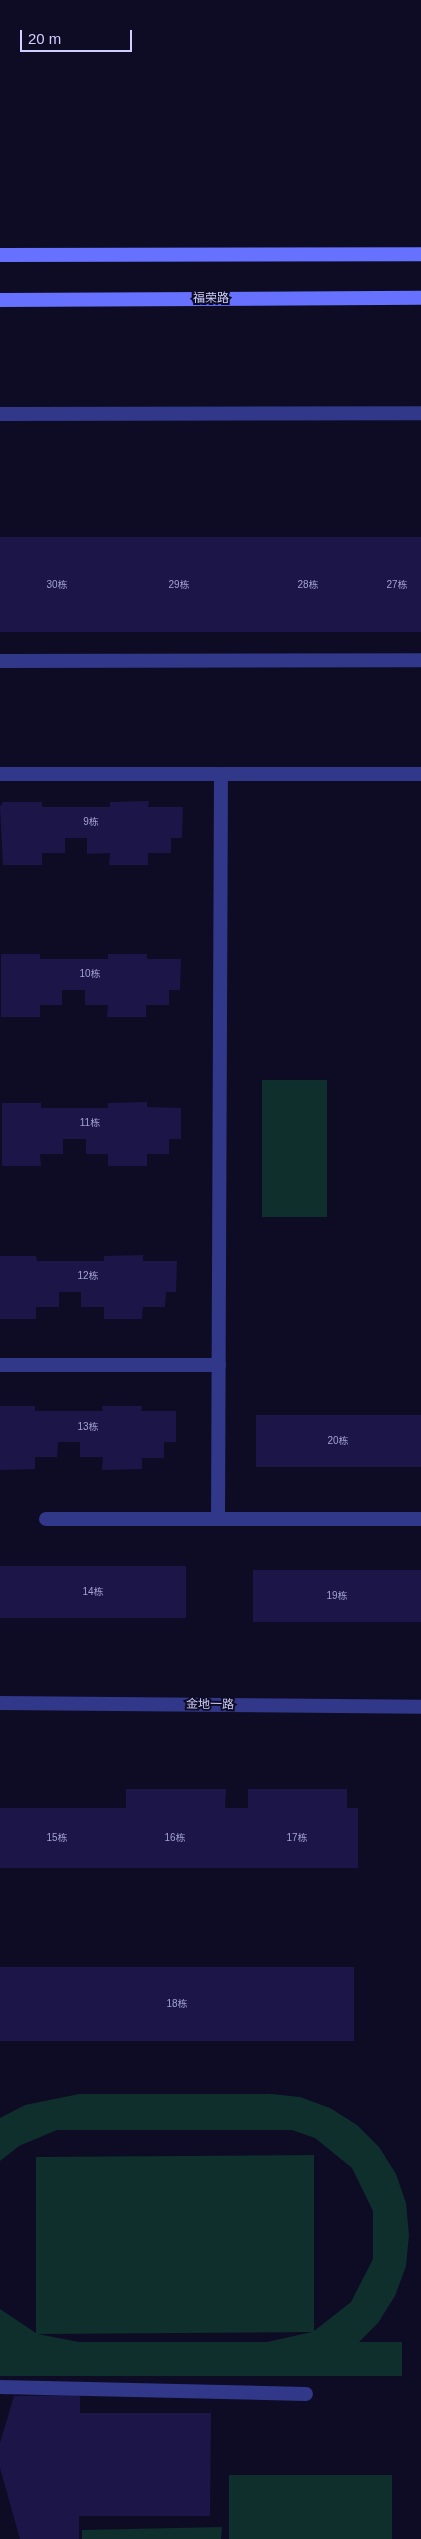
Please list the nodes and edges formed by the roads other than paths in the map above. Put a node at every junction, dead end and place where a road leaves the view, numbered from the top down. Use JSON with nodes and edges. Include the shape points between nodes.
{"nodes":[{"id":1,"x":421,"y":254,"type":"edge"},
{"id":2,"x":0,"y":255,"type":"edge"},
{"id":3,"x":421,"y":298,"type":"edge"},
{"id":4,"x":0,"y":300,"type":"edge"},
{"id":5,"x":421,"y":413,"type":"edge"},
{"id":6,"x":0,"y":414,"type":"edge"},
{"id":7,"x":421,"y":660,"type":"edge"},
{"id":8,"x":0,"y":661,"type":"edge"},
{"id":9,"x":0,"y":774,"type":"edge"},
{"id":10,"x":221,"y":774,"type":"junction"},
{"id":11,"x":421,"y":774,"type":"edge"},
{"id":12,"x":0,"y":1365,"type":"edge"},
{"id":13,"x":218,"y":1365,"type":"junction"},
{"id":14,"x":46,"y":1519,"type":"dead end"},
{"id":15,"x":218,"y":1519,"type":"junction"},
{"id":16,"x":421,"y":1519,"type":"edge"},
{"id":17,"x":0,"y":1703,"type":"edge"},
{"id":18,"x":421,"y":1707,"type":"edge"},
{"id":19,"x":0,"y":2387,"type":"edge"},
{"id":20,"x":306,"y":2394,"type":"dead end"}],
"edges":[{"from":1,"to":2,"type":"main road"},
{"from":3,"to":4,"type":"main road","name":"福荣路"},
{"from":5,"to":6,"type":"street"},
{"from":7,"to":8,"type":"street"},
{"from":9,"to":10,"type":"street"},
{"from":10,"to":11,"type":"street"},
{"from":10,"to":13,"type":"street"},
{"from":12,"to":13,"type":"street"},
{"from":13,"to":15,"type":"street"},
{"from":14,"to":15,"type":"street"},
{"from":15,"to":16,"type":"street"},
{"from":17,"to":18,"type":"street","name":"金地一路"},
{"from":19,"to":20,"type":"street"}]}
